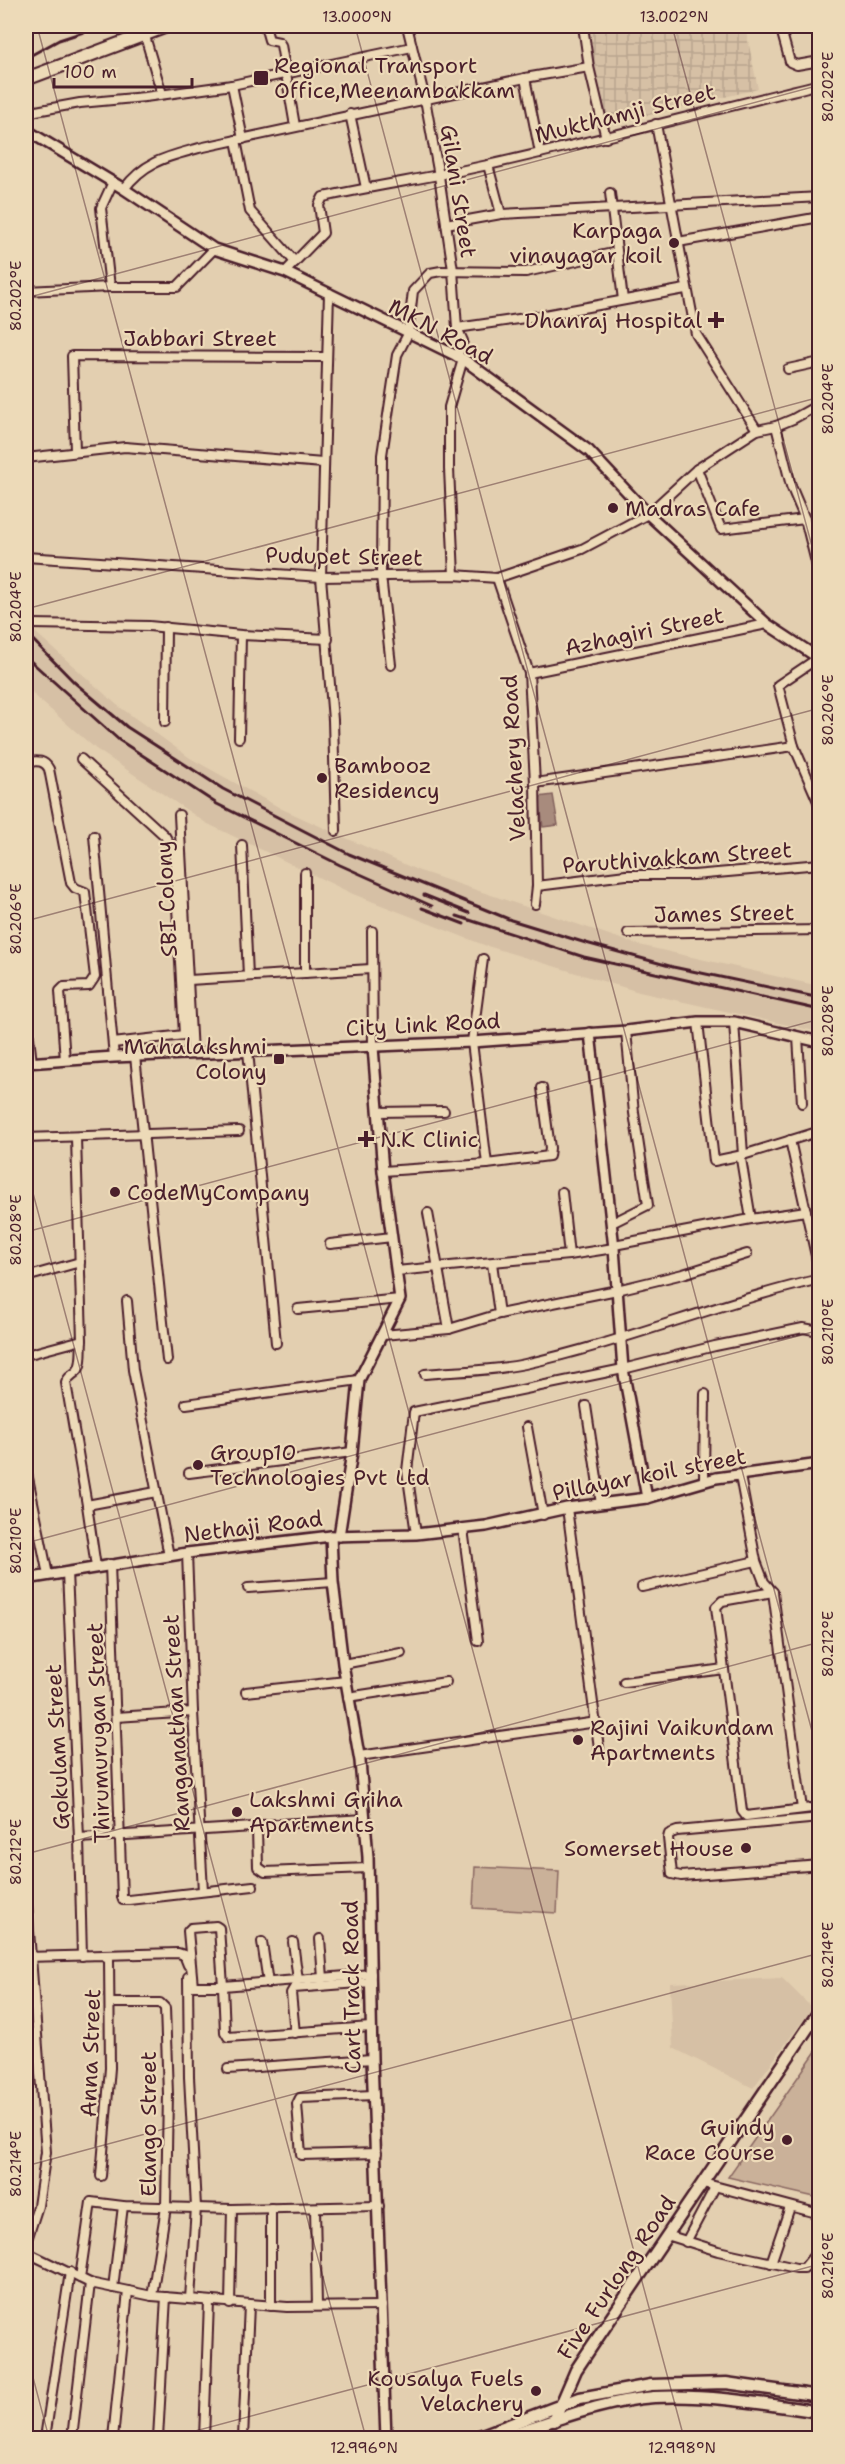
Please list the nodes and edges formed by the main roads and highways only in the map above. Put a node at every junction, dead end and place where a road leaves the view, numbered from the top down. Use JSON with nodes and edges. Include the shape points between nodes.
{"nodes":[{"id":1,"x":166,"y":26,"type":"edge"},
{"id":2,"x":143,"y":30,"type":"edge"},
{"id":3,"x":26,"y":79,"type":"edge"},
{"id":4,"x":819,"y":2010,"type":"edge"},
{"id":5,"x":819,"y":2396,"type":"edge"},
{"id":6,"x":561,"y":2407,"type":"junction"},
{"id":7,"x":819,"y":2412,"type":"edge"},
{"id":8,"x":554,"y":2421,"type":"junction"},
{"id":9,"x":474,"y":2439,"type":"edge"},
{"id":10,"x":498,"y":2439,"type":"edge"}],
"edges":[{"from":1,"to":2,"type":"main road"},
{"from":2,"to":3,"type":"main road"},
{"from":4,"to":6,"type":"main road","name":"Five Furlong Road","via":[[581,2362]]},
{"from":5,"to":6,"type":"main road","via":[[726,2384],[651,2385],[580,2398]]},
{"from":6,"to":8,"type":"main road","name":"Five Furlong Road"},
{"from":6,"to":9,"type":"main road"},
{"from":7,"to":8,"type":"main road","via":[[726,2397],[653,2397]]},
{"from":8,"to":10,"type":"main road"}]}
